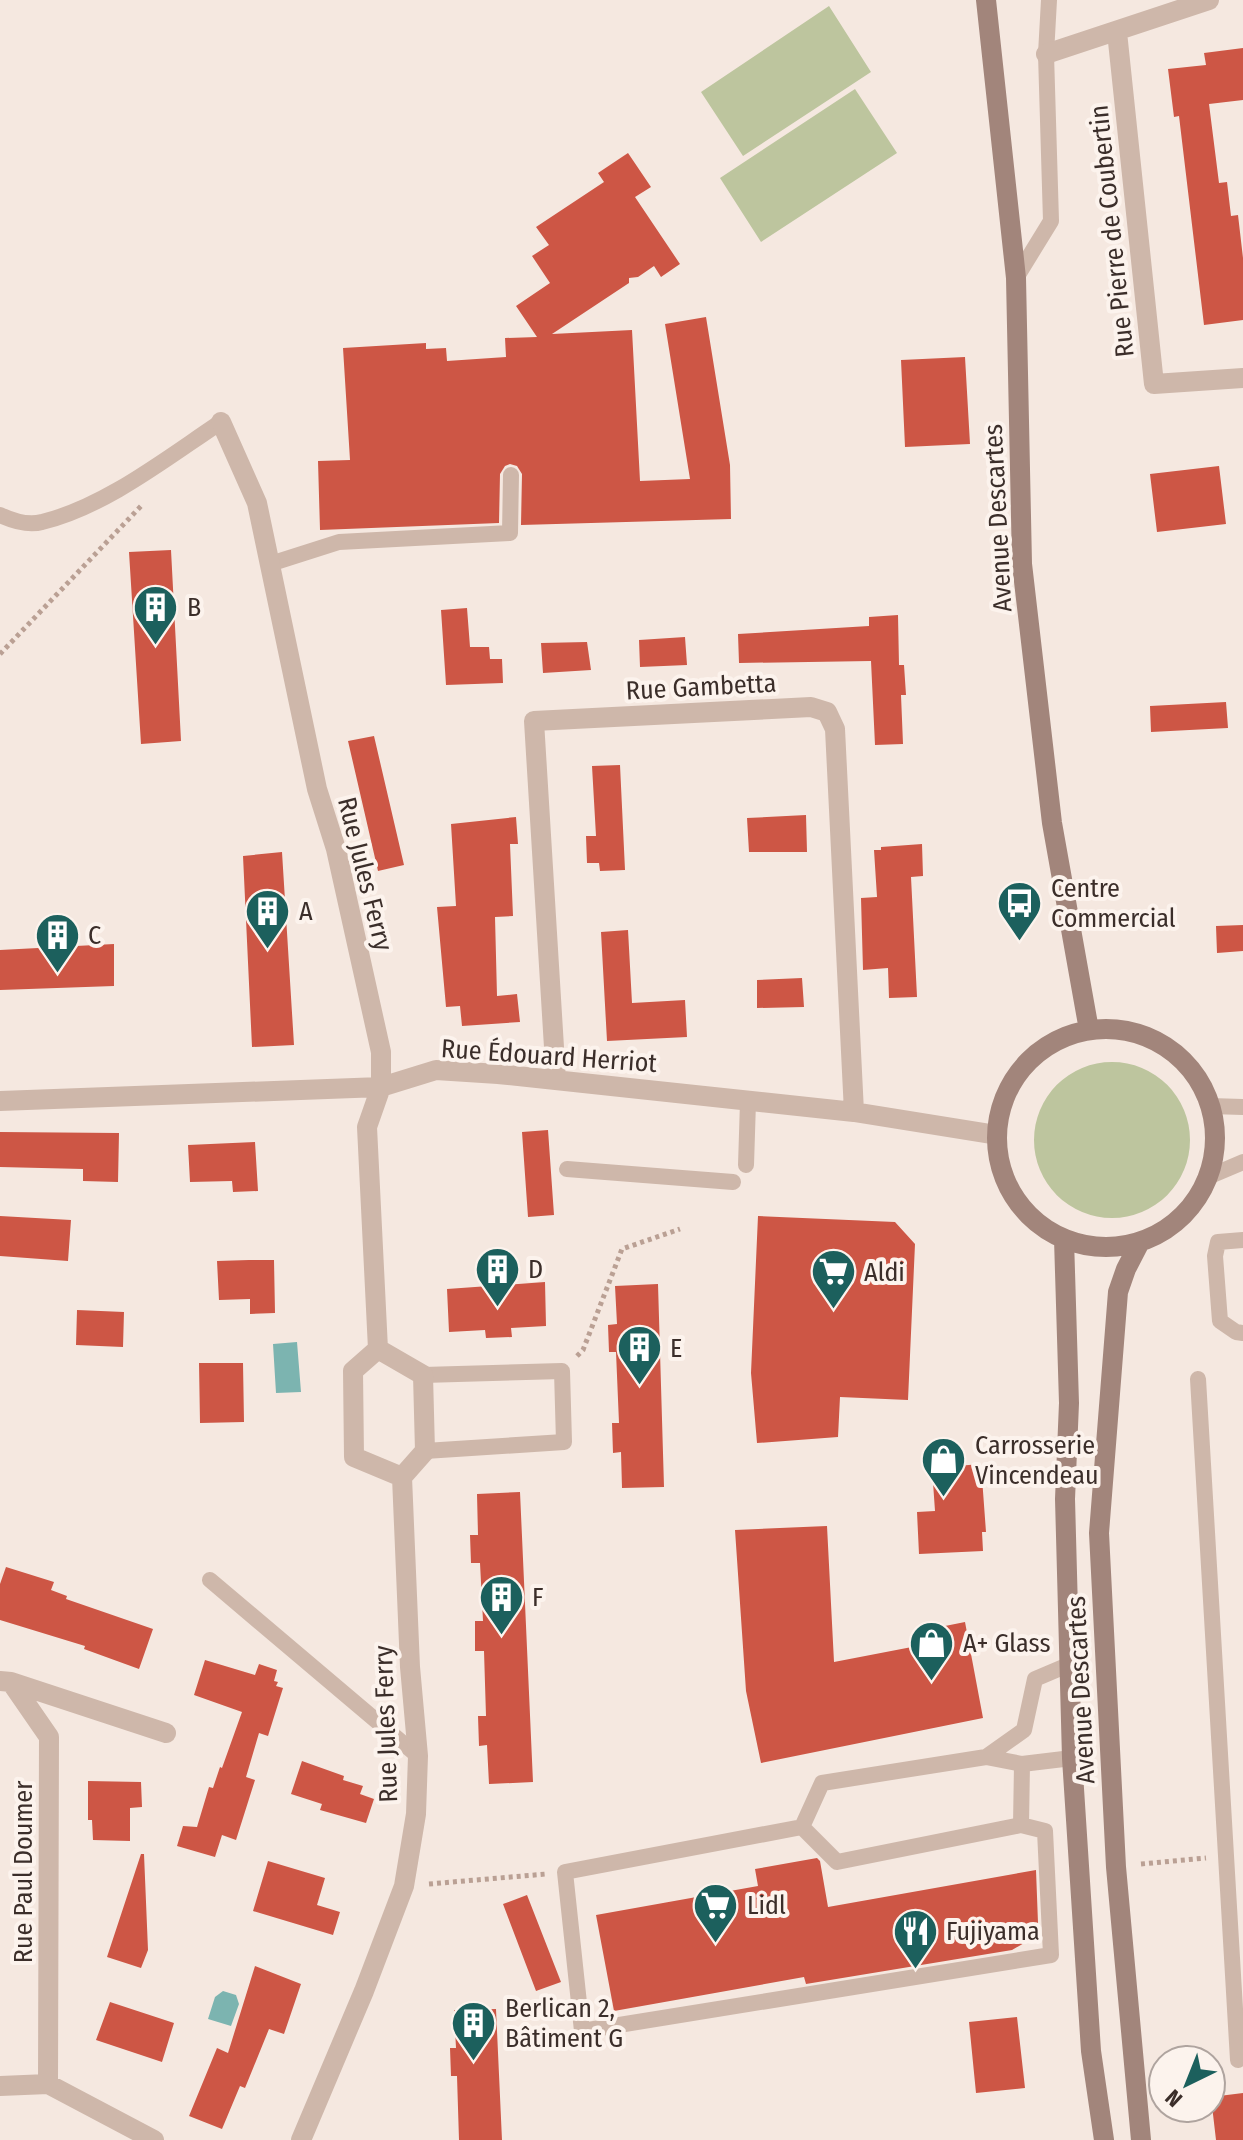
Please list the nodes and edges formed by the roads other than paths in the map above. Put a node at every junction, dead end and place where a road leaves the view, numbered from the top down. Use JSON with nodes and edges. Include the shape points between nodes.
{"nodes":[{"id":1,"x":986,"y":0,"type":"edge"},
{"id":2,"x":1049,"y":0,"type":"edge"},
{"id":3,"x":1209,"y":0,"type":"edge"},
{"id":4,"x":1117,"y":32,"type":"junction"},
{"id":5,"x":1046,"y":54,"type":"junction"},
{"id":6,"x":1016,"y":278,"type":"junction"},
{"id":7,"x":1243,"y":378,"type":"edge"},
{"id":8,"x":221,"y":422,"type":"joint"},
{"id":9,"x":511,"y":475,"type":"dead end"},
{"id":10,"x":0,"y":515,"type":"edge"},
{"id":11,"x":270,"y":564,"type":"junction"},
{"id":12,"x":1089,"y":1030,"type":"junction"},
{"id":13,"x":556,"y":1080,"type":"junction"},
{"id":14,"x":381,"y":1087,"type":"junction"},
{"id":15,"x":0,"y":1101,"type":"edge"},
{"id":16,"x":748,"y":1102,"type":"junction"},
{"id":17,"x":1210,"y":1106,"type":"junction"},
{"id":18,"x":1243,"y":1107,"type":"edge"},
{"id":19,"x":854,"y":1112,"type":"junction"},
{"id":20,"x":997,"y":1135,"type":"junction"},
{"id":21,"x":1243,"y":1162,"type":"edge"},
{"id":22,"x":746,"y":1165,"type":"dead end"},
{"id":23,"x":567,"y":1169,"type":"dead end"},
{"id":24,"x":1208,"y":1177,"type":"junction"},
{"id":25,"x":733,"y":1182,"type":"dead end"},
{"id":26,"x":1064,"y":1239,"type":"junction"},
{"id":27,"x":1243,"y":1240,"type":"edge"},
{"id":28,"x":1140,"y":1242,"type":"junction"},
{"id":29,"x":1243,"y":1333,"type":"edge"},
{"id":30,"x":378,"y":1349,"type":"junction"},
{"id":31,"x":423,"y":1375,"type":"junction"},
{"id":32,"x":1198,"y":1379,"type":"dead end"},
{"id":33,"x":425,"y":1451,"type":"junction"},
{"id":34,"x":402,"y":1477,"type":"junction"},
{"id":35,"x":210,"y":1580,"type":"dead end"},
{"id":36,"x":1068,"y":1665,"type":"junction"},
{"id":37,"x":5,"y":1682,"type":"edge"},
{"id":38,"x":166,"y":1733,"type":"dead end"},
{"id":39,"x":418,"y":1756,"type":"junction"},
{"id":40,"x":986,"y":1757,"type":"junction"},
{"id":41,"x":1072,"y":1758,"type":"junction"},
{"id":42,"x":1022,"y":1764,"type":"junction"},
{"id":43,"x":1021,"y":1825,"type":"junction"},
{"id":44,"x":802,"y":1827,"type":"junction"},
{"id":45,"x":1238,"y":2060,"type":"dead end"},
{"id":46,"x":48,"y":2084,"type":"junction"},
{"id":47,"x":0,"y":2086,"type":"edge"},
{"id":48,"x":154,"y":2140,"type":"edge"},
{"id":49,"x":301,"y":2140,"type":"edge"},
{"id":50,"x":1104,"y":2140,"type":"edge"},
{"id":51,"x":1141,"y":2140,"type":"edge"}],
"edges":[{"from":1,"to":6,"type":"main road","name":"Avenue Descartes"},
{"from":2,"to":5,"type":"lane"},
{"from":3,"to":4,"type":"street"},
{"from":4,"to":5,"type":"street"},
{"from":4,"to":7,"type":"street","name":"Rue Pierre de Coubertin","via":[[1154,384]]},
{"from":5,"to":6,"type":"lane","via":[[1051,221]]},
{"from":6,"to":12,"type":"main road","name":"Avenue Descartes","via":[[1022,564],[1052,823]]},
{"from":8,"to":10,"type":"lane","via":[[81,508],[39,523],[14,522]]},
{"from":8,"to":11,"type":"street","name":"Rue Jules Ferry","via":[[257,503]]},
{"from":9,"to":11,"type":"lane","via":[[510,533],[339,542]]},
{"from":11,"to":14,"type":"street","name":"Rue Jules Ferry","via":[[317,789],[336,849],[381,1052]]},
{"from":12,"to":17,"type":"main road","via":[[1136,1033],[1161,1044],[1200,1082]]},
{"from":12,"to":20,"type":"main road","via":[[1060,1038],[1025,1066],[1002,1105]]},
{"from":13,"to":14,"type":"street","name":"Rue Édouard Herriot","via":[[436,1070]]},
{"from":13,"to":16,"type":"street","name":"Rue Édouard Herriot"},
{"from":13,"to":19,"type":"street","name":"Rue Gambetta","via":[[534,721],[811,707],[827,712],[835,729]]},
{"from":14,"to":15,"type":"street","name":"Rue Édouard Herriot"},
{"from":14,"to":30,"type":"street","name":"Rue Jules Ferry","via":[[367,1127]]},
{"from":16,"to":19,"type":"street","name":"Rue Édouard Herriot"},
{"from":16,"to":22,"type":"lane"},
{"from":17,"to":18,"type":"lane"},
{"from":17,"to":24,"type":"main road","via":[[1214,1153]]},
{"from":19,"to":20,"type":"street","name":"Rue Édouard Herriot"},
{"from":20,"to":26,"type":"main road","via":[[1003,1174],[1016,1201],[1037,1223]]},
{"from":21,"to":24,"type":"lane"},
{"from":23,"to":25,"type":"lane"},
{"from":24,"to":28,"type":"main road","via":[[1191,1206],[1165,1230]]},
{"from":26,"to":28,"type":"main road","via":[[1089,1246]]},
{"from":26,"to":36,"type":"main road","name":"Avenue Descartes"},
{"from":27,"to":29,"type":"lane","via":[[1218,1242],[1215,1256],[1220,1321]]},
{"from":28,"to":51,"type":"main road","name":"Avenue Descartes","via":[[1118,1292],[1099,1533],[1116,1867]]},
{"from":30,"to":31,"type":"street"},
{"from":30,"to":34,"type":"street","via":[[353,1371],[354,1457]]},
{"from":31,"to":33,"type":"street"},
{"from":31,"to":33,"type":"lane","via":[[562,1371],[564,1442]]},
{"from":32,"to":45,"type":"lane"},
{"from":33,"to":34,"type":"street"},
{"from":34,"to":39,"type":"street","name":"Rue Jules Ferry"},
{"from":35,"to":39,"type":"lane"},
{"from":36,"to":40,"type":"lane","via":[[1035,1679],[1024,1730]]},
{"from":36,"to":41,"type":"main road","name":"Avenue Descartes"},
{"from":37,"to":38,"type":"street"},
{"from":37,"to":46,"type":"street","name":"Rue Paul Doumer","via":[[49,1737]]},
{"from":39,"to":49,"type":"street","name":"Rue Jules Ferry","via":[[416,1814],[404,1886]]},
{"from":40,"to":42,"type":"lane"},
{"from":40,"to":44,"type":"lane","via":[[822,1783]]},
{"from":41,"to":42,"type":"lane"},
{"from":41,"to":50,"type":"main road","name":"Avenue Descartes","via":[[1091,2051]]},
{"from":42,"to":43,"type":"lane"},
{"from":43,"to":44,"type":"lane","via":[[837,1862]]},
{"from":43,"to":44,"type":"lane","via":[[1045,1831],[1051,1955],[582,2031],[565,1872]]},
{"from":46,"to":47,"type":"street"},
{"from":46,"to":48,"type":"street"}]}
